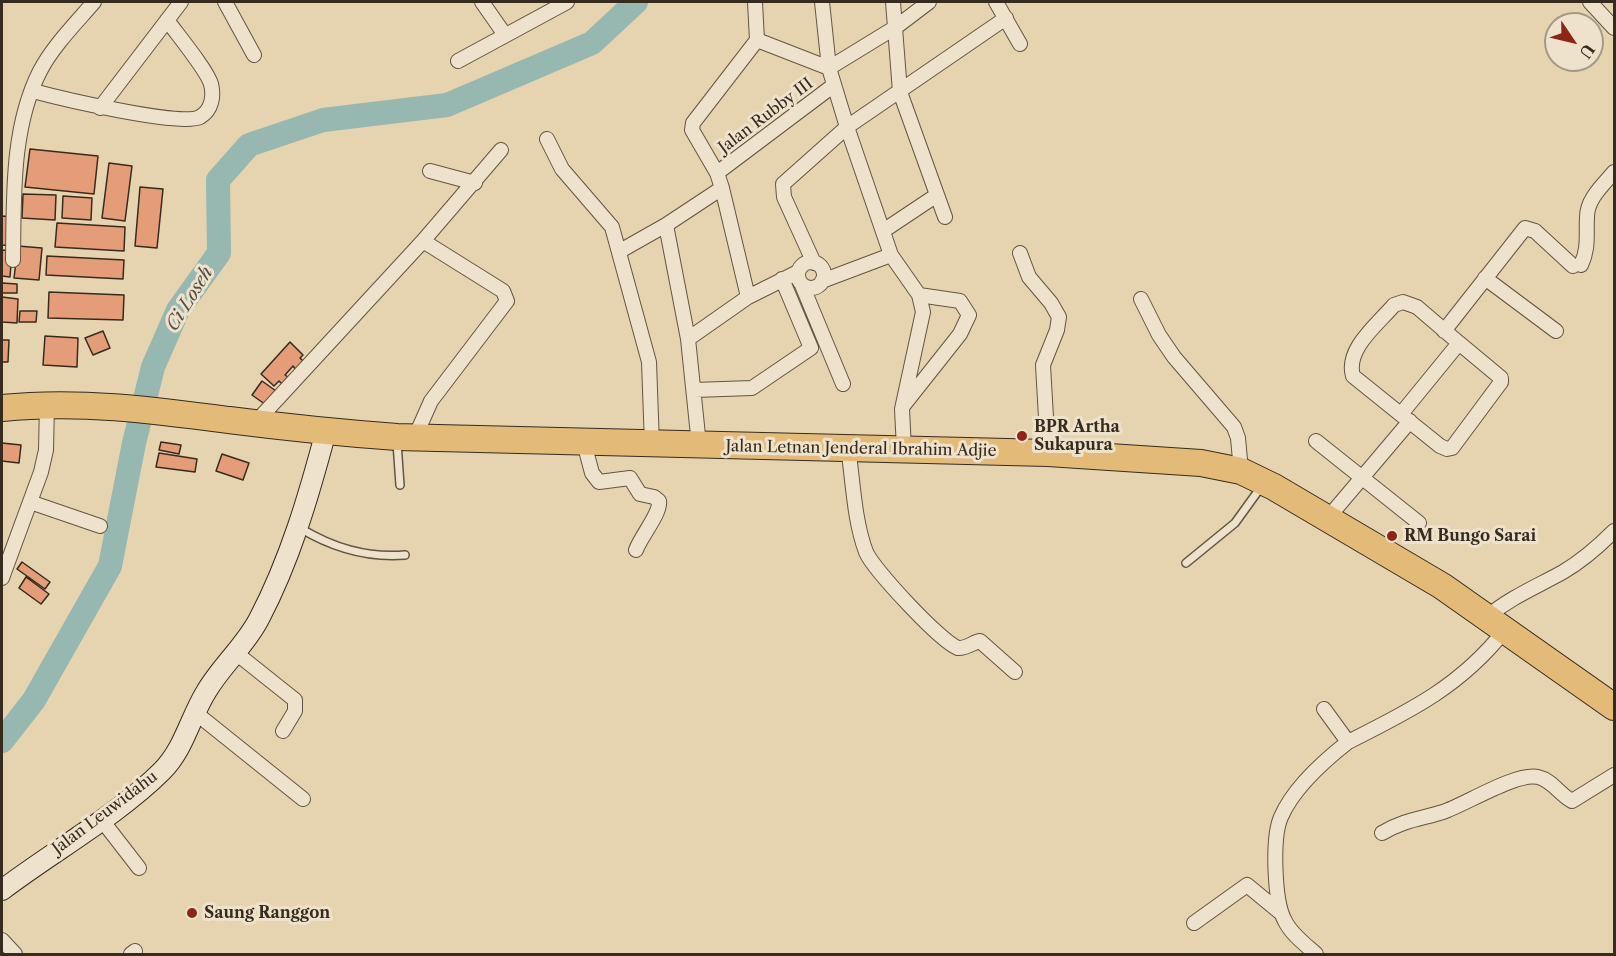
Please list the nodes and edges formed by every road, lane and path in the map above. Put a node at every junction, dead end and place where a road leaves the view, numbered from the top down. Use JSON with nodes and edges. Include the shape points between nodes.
{"nodes":[{"id":1,"x":94,"y":2,"type":"edge"},
{"id":2,"x":181,"y":2,"type":"edge"},
{"id":3,"x":225,"y":2,"type":"edge"},
{"id":4,"x":482,"y":2,"type":"edge"},
{"id":5,"x":567,"y":2,"type":"edge"},
{"id":6,"x":755,"y":2,"type":"edge"},
{"id":7,"x":822,"y":2,"type":"edge"},
{"id":8,"x":893,"y":2,"type":"edge"},
{"id":9,"x":929,"y":2,"type":"edge"},
{"id":10,"x":996,"y":2,"type":"edge"},
{"id":11,"x":1590,"y":2,"type":"edge"},
{"id":12,"x":1006,"y":18,"type":"junction"},
{"id":13,"x":167,"y":20,"type":"junction"},
{"id":14,"x":896,"y":27,"type":"junction"},
{"id":15,"x":1614,"y":28,"type":"edge"},
{"id":16,"x":505,"y":35,"type":"junction"},
{"id":17,"x":757,"y":40,"type":"junction"},
{"id":18,"x":1020,"y":44,"type":"dead end"},
{"id":19,"x":254,"y":55,"type":"dead end"},
{"id":20,"x":458,"y":61,"type":"dead end"},
{"id":21,"x":829,"y":68,"type":"junction"},
{"id":22,"x":834,"y":85,"type":"junction"},
{"id":23,"x":33,"y":91,"type":"junction"},
{"id":24,"x":900,"y":92,"type":"junction"},
{"id":25,"x":100,"y":108,"type":"junction"},
{"id":26,"x":847,"y":127,"type":"junction"},
{"id":27,"x":547,"y":139,"type":"dead end"},
{"id":28,"x":501,"y":150,"type":"dead end"},
{"id":29,"x":2,"y":159,"type":"edge"},
{"id":30,"x":16,"y":161,"type":"junction"},
{"id":31,"x":430,"y":171,"type":"dead end"},
{"id":32,"x":1614,"y":172,"type":"edge"},
{"id":33,"x":717,"y":173,"type":"junction"},
{"id":34,"x":475,"y":183,"type":"junction"},
{"id":35,"x":722,"y":188,"type":"junction"},
{"id":36,"x":937,"y":195,"type":"junction"},
{"id":37,"x":945,"y":217,"type":"dead end"},
{"id":38,"x":666,"y":225,"type":"junction"},
{"id":39,"x":883,"y":231,"type":"junction"},
{"id":40,"x":423,"y":241,"type":"junction"},
{"id":41,"x":620,"y":251,"type":"junction"},
{"id":42,"x":1020,"y":253,"type":"dead end"},
{"id":43,"x":891,"y":255,"type":"junction"},
{"id":44,"x":13,"y":260,"type":"dead end"},
{"id":45,"x":814,"y":263,"type":"junction"},
{"id":46,"x":800,"y":278,"type":"junction"},
{"id":47,"x":1485,"y":278,"type":"junction"},
{"id":48,"x":782,"y":279,"type":"junction"},
{"id":49,"x":822,"y":281,"type":"junction"},
{"id":50,"x":919,"y":295,"type":"junction"},
{"id":51,"x":748,"y":297,"type":"junction"},
{"id":52,"x":1141,"y":298,"type":"dead end"},
{"id":53,"x":1444,"y":331,"type":"junction"},
{"id":54,"x":1556,"y":331,"type":"dead end"},
{"id":55,"x":824,"y":338,"type":"junction"},
{"id":56,"x":688,"y":339,"type":"junction"},
{"id":57,"x":1459,"y":343,"type":"junction"},
{"id":58,"x":811,"y":348,"type":"junction"},
{"id":59,"x":843,"y":384,"type":"dead end"},
{"id":60,"x":694,"y":390,"type":"junction"},
{"id":61,"x":53,"y":403,"type":"junction"},
{"id":62,"x":2,"y":408,"type":"edge"},
{"id":63,"x":902,"y":409,"type":"junction"},
{"id":64,"x":1406,"y":417,"type":"junction"},
{"id":65,"x":256,"y":422,"type":"junction"},
{"id":66,"x":326,"y":431,"type":"junction"},
{"id":67,"x":406,"y":437,"type":"junction"},
{"id":68,"x":1316,"y":441,"type":"dead end"},
{"id":69,"x":584,"y":443,"type":"junction"},
{"id":70,"x":652,"y":445,"type":"junction"},
{"id":71,"x":699,"y":445,"type":"junction"},
{"id":72,"x":848,"y":447,"type":"junction"},
{"id":73,"x":904,"y":449,"type":"junction"},
{"id":74,"x":1048,"y":453,"type":"junction"},
{"id":75,"x":1241,"y":471,"type":"junction"},
{"id":76,"x":1364,"y":477,"type":"junction"},
{"id":77,"x":1265,"y":482,"type":"junction"},
{"id":78,"x":400,"y":485,"type":"dead end"},
{"id":79,"x":30,"y":502,"type":"junction"},
{"id":80,"x":1327,"y":519,"type":"junction"},
{"id":81,"x":1419,"y":523,"type":"dead end"},
{"id":82,"x":100,"y":526,"type":"dead end"},
{"id":83,"x":298,"y":526,"type":"junction"},
{"id":84,"x":1614,"y":531,"type":"edge"},
{"id":85,"x":636,"y":550,"type":"dead end"},
{"id":86,"x":405,"y":555,"type":"dead end"},
{"id":87,"x":1186,"y":564,"type":"dead end"},
{"id":88,"x":2,"y":578,"type":"edge"},
{"id":89,"x":1496,"y":624,"type":"junction"},
{"id":90,"x":236,"y":653,"type":"junction"},
{"id":91,"x":1015,"y":672,"type":"dead end"},
{"id":92,"x":1612,"y":701,"type":"edge"},
{"id":93,"x":1324,"y":709,"type":"dead end"},
{"id":94,"x":197,"y":714,"type":"junction"},
{"id":95,"x":283,"y":731,"type":"dead end"},
{"id":96,"x":1348,"y":742,"type":"junction"},
{"id":97,"x":1614,"y":775,"type":"edge"},
{"id":98,"x":303,"y":799,"type":"dead end"},
{"id":99,"x":101,"y":819,"type":"junction"},
{"id":100,"x":1382,"y":832,"type":"dead end"},
{"id":101,"x":139,"y":868,"type":"dead end"},
{"id":102,"x":2,"y":890,"type":"edge"},
{"id":103,"x":1281,"y":913,"type":"junction"},
{"id":104,"x":1194,"y":922,"type":"dead end"},
{"id":105,"x":2,"y":940,"type":"edge"},
{"id":106,"x":1314,"y":952,"type":"edge"},
{"id":107,"x":15,"y":954,"type":"edge"}],
"edges":[{"from":1,"to":23,"type":"street","via":[[48,58]]},
{"from":2,"to":13,"type":"street"},
{"from":3,"to":19,"type":"street"},
{"from":4,"to":16,"type":"street"},
{"from":5,"to":16,"type":"street"},
{"from":6,"to":17,"type":"street"},
{"from":7,"to":21,"type":"street"},
{"from":8,"to":14,"type":"street"},
{"from":9,"to":14,"type":"street"},
{"from":10,"to":12,"type":"street"},
{"from":11,"to":15,"type":"street"},
{"from":12,"to":18,"type":"street"},
{"from":12,"to":24,"type":"street"},
{"from":13,"to":25,"type":"street"},
{"from":13,"to":25,"type":"street","via":[[210,82],[213,98],[208,111],[198,118],[183,119]]},
{"from":14,"to":21,"type":"street"},
{"from":14,"to":24,"type":"street"},
{"from":16,"to":20,"type":"street"},
{"from":17,"to":21,"type":"street"},
{"from":17,"to":33,"type":"street","via":[[693,123],[694,136]]},
{"from":21,"to":22,"type":"street"},
{"from":22,"to":26,"type":"street"},
{"from":22,"to":33,"type":"street","name":"Jalan Rubby III"},
{"from":23,"to":25,"type":"street"},
{"from":23,"to":30,"type":"street"},
{"from":24,"to":26,"type":"street"},
{"from":24,"to":36,"type":"street"},
{"from":26,"to":39,"type":"street"},
{"from":26,"to":45,"type":"street","via":[[783,184],[784,197]]},
{"from":27,"to":41,"type":"street","via":[[569,178],[612,227]]},
{"from":28,"to":34,"type":"street"},
{"from":29,"to":30,"type":"street"},
{"from":30,"to":44,"type":"street"},
{"from":31,"to":34,"type":"street"},
{"from":32,"to":47,"type":"street","via":[[1588,209],[1588,247],[1577,265],[1535,231],[1525,228]]},
{"from":33,"to":35,"type":"street"},
{"from":34,"to":40,"type":"street"},
{"from":35,"to":38,"type":"street"},
{"from":35,"to":51,"type":"street"},
{"from":36,"to":37,"type":"street"},
{"from":36,"to":39,"type":"street"},
{"from":38,"to":41,"type":"street"},
{"from":38,"to":56,"type":"street"},
{"from":39,"to":43,"type":"street"},
{"from":40,"to":65,"type":"street"},
{"from":40,"to":67,"type":"street","via":[[503,291],[507,301]]},
{"from":41,"to":70,"type":"street","via":[[649,362]]},
{"from":42,"to":74,"type":"street","via":[[1029,277],[1059,317],[1043,365]]},
{"from":43,"to":49,"type":"street"},
{"from":43,"to":50,"type":"street"},
{"from":45,"to":46,"type":"street","via":[[804,265]]},
{"from":45,"to":49,"type":"street","via":[[823,272]]},
{"from":46,"to":48,"type":"street"},
{"from":46,"to":49,"type":"street","via":[[813,288]]},
{"from":46,"to":55,"type":"street"},
{"from":47,"to":53,"type":"street"},
{"from":47,"to":54,"type":"street"},
{"from":48,"to":51,"type":"street"},
{"from":48,"to":58,"type":"street"},
{"from":50,"to":63,"type":"street","via":[[923,312]]},
{"from":50,"to":63,"type":"street","via":[[960,301],[969,315],[960,334]]},
{"from":51,"to":56,"type":"street"},
{"from":52,"to":75,"type":"street","via":[[1174,357],[1234,427],[1240,445]]},
{"from":53,"to":57,"type":"street"},
{"from":53,"to":64,"type":"street","via":[[1417,307],[1399,302],[1353,353],[1353,376]]},
{"from":55,"to":58,"type":"street"},
{"from":55,"to":59,"type":"street"},
{"from":56,"to":60,"type":"street"},
{"from":57,"to":64,"type":"street"},
{"from":57,"to":64,"type":"street","via":[[1499,375],[1501,382],[1450,449],[1440,446]]},
{"from":58,"to":60,"type":"street","via":[[752,388]]},
{"from":60,"to":71,"type":"street"},
{"from":61,"to":62,"type":"highway","name":"Jalan Letnan Jenderal Ibrahim Adjie"},
{"from":61,"to":65,"type":"highway","name":"Jalan Letnan Jenderal Ibrahim Adjie"},
{"from":61,"to":79,"type":"street","via":[[46,450]]},
{"from":63,"to":73,"type":"street"},
{"from":64,"to":76,"type":"street"},
{"from":65,"to":66,"type":"highway","name":"Jalan Letnan Jenderal Ibrahim Adjie"},
{"from":66,"to":67,"type":"highway","name":"Jalan Letnan Jenderal Ibrahim Adjie"},
{"from":66,"to":83,"type":"street","name":"Jalan Leuwidahu"},
{"from":67,"to":69,"type":"highway","name":"Jalan Letnan Jenderal Ibrahim Adjie"},
{"from":67,"to":78,"type":"lane"},
{"from":68,"to":76,"type":"street"},
{"from":69,"to":70,"type":"highway","name":"Jalan Letnan Jenderal Ibrahim Adjie"},
{"from":69,"to":85,"type":"street","via":[[591,473],[599,482],[630,478],[640,494],[659,501],[658,513]]},
{"from":70,"to":71,"type":"highway","name":"Jalan Letnan Jenderal Ibrahim Adjie"},
{"from":71,"to":72,"type":"highway","name":"Jalan Letnan Jenderal Ibrahim Adjie"},
{"from":72,"to":73,"type":"highway","name":"Jalan Letnan Jenderal Ibrahim Adjie"},
{"from":72,"to":91,"type":"street","via":[[859,524],[872,563],[920,616],[955,646],[963,648],[980,641]]},
{"from":73,"to":74,"type":"highway","name":"Jalan Letnan Jenderal Ibrahim Adjie"},
{"from":74,"to":75,"type":"highway","name":"Jalan Letnan Jenderal Ibrahim Adjie","via":[[1201,463]]},
{"from":75,"to":77,"type":"highway","name":"Jalan Letnan Jenderal Ibrahim Adjie"},
{"from":76,"to":80,"type":"street"},
{"from":76,"to":81,"type":"street"},
{"from":77,"to":80,"type":"highway","name":"Jalan Letnan Jenderal Ibrahim Adjie"},
{"from":77,"to":87,"type":"lane","via":[[1235,523]]},
{"from":79,"to":82,"type":"street"},
{"from":79,"to":88,"type":"street"},
{"from":80,"to":89,"type":"highway","name":"Jalan Letnan Jenderal Ibrahim Adjie","via":[[1442,586]]},
{"from":83,"to":86,"type":"lane","via":[[327,544],[357,553]]},
{"from":83,"to":90,"type":"street","name":"Jalan Leuwidahu","via":[[259,620]]},
{"from":84,"to":89,"type":"street","via":[[1564,572],[1509,599]]},
{"from":89,"to":92,"type":"highway","name":"Jalan Letnan Jenderal Ibrahim Adjie"},
{"from":89,"to":96,"type":"street","via":[[1487,653],[1454,683],[1421,705]]},
{"from":90,"to":94,"type":"street","name":"Jalan Leuwidahu","via":[[212,681]]},
{"from":90,"to":95,"type":"street","via":[[295,700],[295,711]]},
{"from":93,"to":96,"type":"street"},
{"from":94,"to":98,"type":"street"},
{"from":94,"to":99,"type":"street","name":"Jalan Leuwidahu","via":[[162,771]]},
{"from":96,"to":103,"type":"street","via":[[1326,759],[1280,818],[1277,885]]},
{"from":97,"to":100,"type":"street","via":[[1572,801],[1542,778],[1525,778]]},
{"from":99,"to":101,"type":"street"},
{"from":99,"to":102,"type":"street","name":"Jalan Leuwidahu"},
{"from":103,"to":104,"type":"street","via":[[1247,885]]},
{"from":103,"to":106,"type":"street","via":[[1286,924]]},
{"from":105,"to":107,"type":"street"}]}
